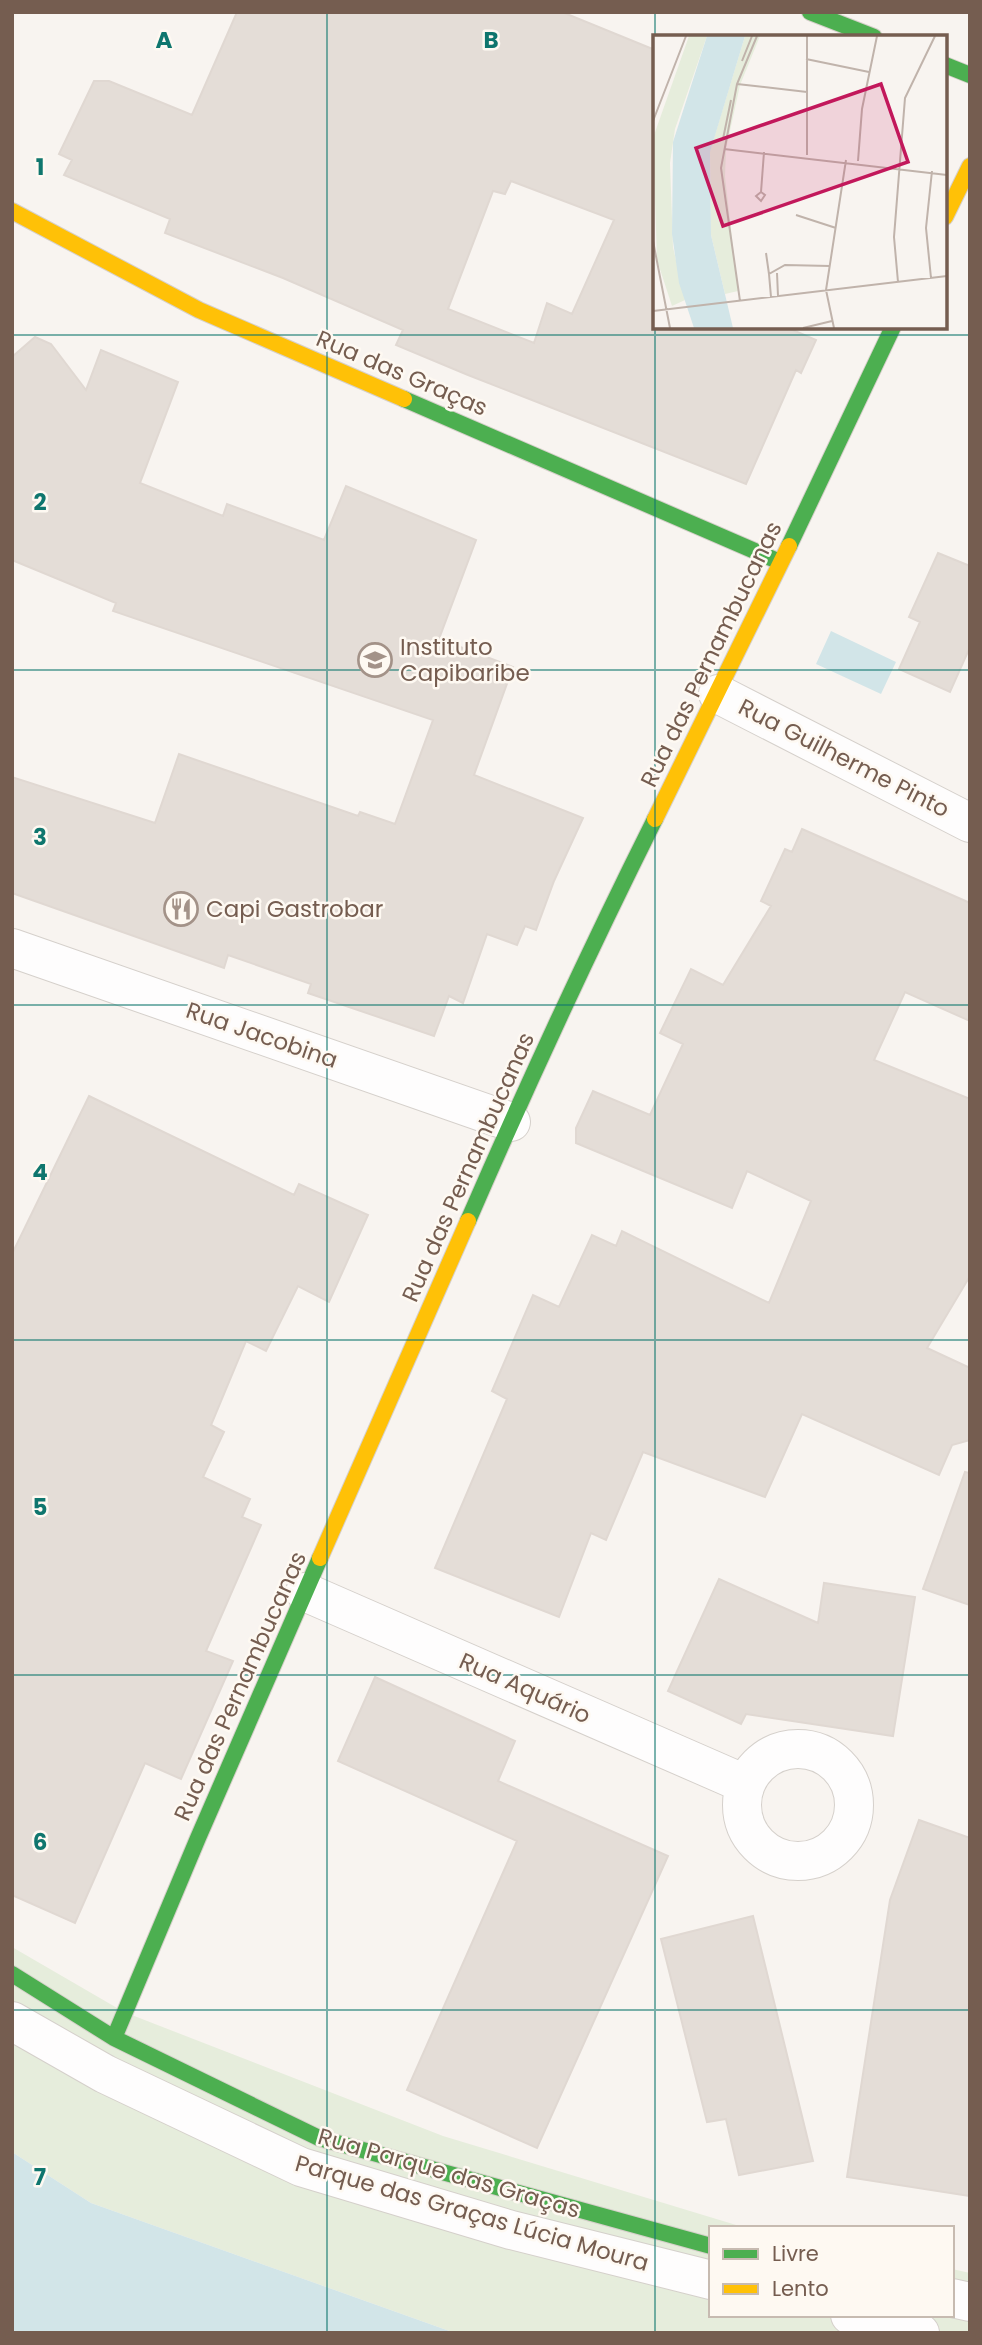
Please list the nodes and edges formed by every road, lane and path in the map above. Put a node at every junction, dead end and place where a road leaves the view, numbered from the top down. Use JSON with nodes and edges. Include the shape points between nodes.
{"nodes":[{"id":1,"x":810,"y":12,"type":"edge"},
{"id":2,"x":869,"y":35,"type":"edge"},
{"id":3,"x":947,"y":66,"type":"edge"},
{"id":4,"x":970,"y":75,"type":"edge"},
{"id":5,"x":970,"y":166,"type":"edge"},
{"id":6,"x":12,"y":211,"type":"edge"},
{"id":7,"x":947,"y":213,"type":"edge"},
{"id":8,"x":892,"y":329,"type":"edge"},
{"id":9,"x":780,"y":562,"type":"junction"},
{"id":10,"x":718,"y":694,"type":"junction"},
{"id":11,"x":970,"y":823,"type":"edge"},
{"id":12,"x":12,"y":948,"type":"edge"},
{"id":13,"x":511,"y":1122,"type":"junction"},
{"id":14,"x":305,"y":1592,"type":"junction"},
{"id":15,"x":744,"y":1784,"type":"dead end"},
{"id":16,"x":12,"y":1974,"type":"edge"},
{"id":17,"x":12,"y":2021,"type":"edge"},
{"id":18,"x":114,"y":2038,"type":"junction"},
{"id":19,"x":709,"y":2245,"type":"edge"},
{"id":20,"x":709,"y":2280,"type":"edge"},
{"id":21,"x":858,"y":2317,"type":"edge"},
{"id":22,"x":920,"y":2333,"type":"edge"}],
"edges":[{"from":1,"to":2,"type":"street"},
{"from":3,"to":4,"type":"street"},
{"from":5,"to":7,"type":"street"},
{"from":6,"to":9,"type":"street","name":"Rua das Graças","via":[[199,310]]},
{"from":8,"to":9,"type":"street","name":"Rua das Pernambucanas"},
{"from":9,"to":10,"type":"street","name":"Rua das Pernambucanas"},
{"from":10,"to":11,"type":"street","name":"Rua Guilherme Pinto"},
{"from":10,"to":13,"type":"street","name":"Rua das Pernambucanas"},
{"from":12,"to":13,"type":"street","name":"Rua Jacobina"},
{"from":13,"to":14,"type":"street","name":"Rua das Pernambucanas"},
{"from":14,"to":15,"type":"street","name":"Rua Aquário"},
{"from":14,"to":18,"type":"street","name":"Rua das Pernambucanas"},
{"from":16,"to":18,"type":"street","name":"Rua Parque das Graças"},
{"from":17,"to":20,"type":"street","name":"Parque das Graças Lúcia Moura","via":[[105,2074],[301,2167],[511,2230]]},
{"from":18,"to":19,"type":"street","name":"Rua Parque das Graças","via":[[319,2138]]},
{"from":21,"to":22,"type":"street"}]}
